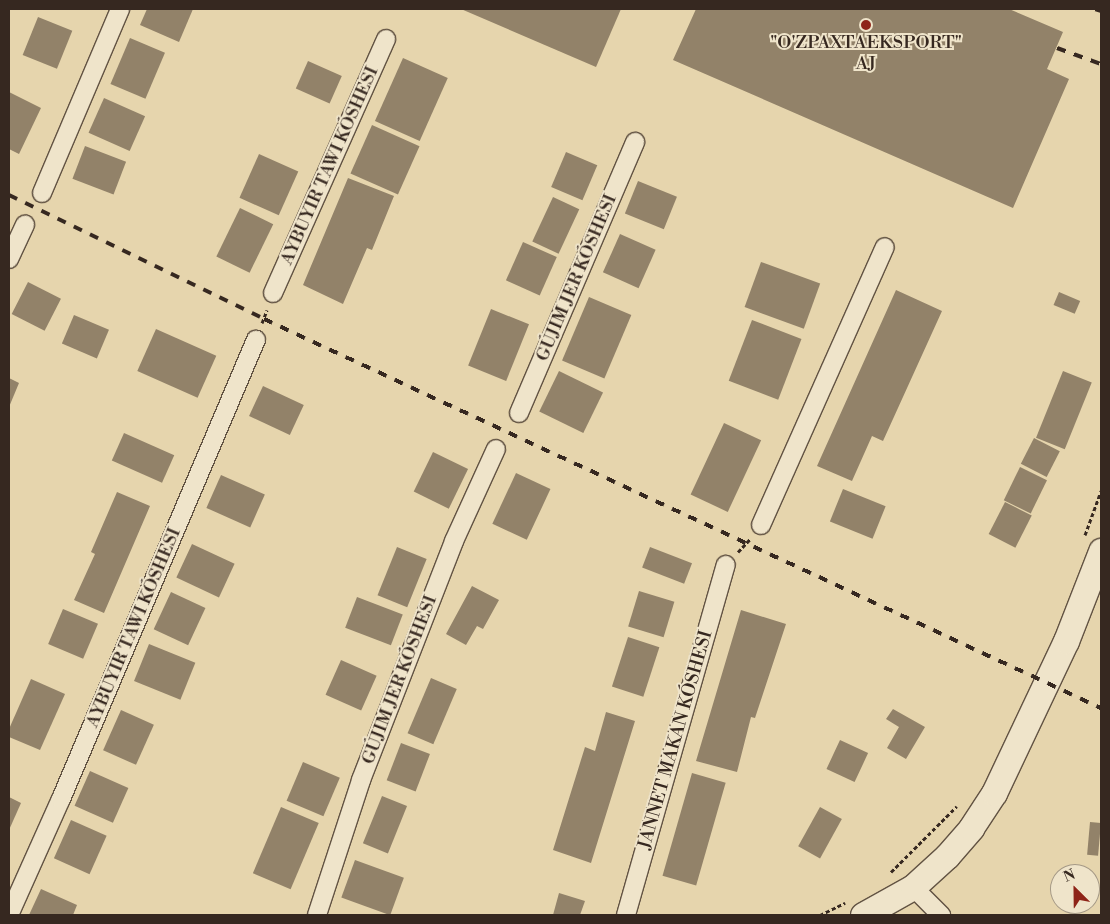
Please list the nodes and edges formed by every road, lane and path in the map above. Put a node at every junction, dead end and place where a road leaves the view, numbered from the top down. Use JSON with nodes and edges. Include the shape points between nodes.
{"nodes":[{"id":1,"x":120,"y":9,"type":"edge"},
{"id":2,"x":386,"y":39,"type":"dead end"},
{"id":3,"x":635,"y":142,"type":"dead end"},
{"id":4,"x":42,"y":192,"type":"dead end"},
{"id":5,"x":24,"y":225,"type":"dead end"},
{"id":6,"x":885,"y":247,"type":"dead end"},
{"id":7,"x":9,"y":259,"type":"edge"},
{"id":8,"x":274,"y":293,"type":"joint"},
{"id":9,"x":256,"y":340,"type":"joint"},
{"id":10,"x":519,"y":413,"type":"dead end"},
{"id":11,"x":496,"y":449,"type":"dead end"},
{"id":12,"x":1101,"y":491,"type":"edge"},
{"id":13,"x":761,"y":525,"type":"joint"},
{"id":14,"x":1093,"y":544,"type":"edge"},
{"id":15,"x":726,"y":565,"type":"joint"},
{"id":16,"x":959,"y":804,"type":"dead end"},
{"id":17,"x":886,"y":877,"type":"dead end"},
{"id":18,"x":913,"y":887,"type":"junction"},
{"id":19,"x":857,"y":908,"type":"edge"},
{"id":20,"x":9,"y":915,"type":"edge"},
{"id":21,"x":316,"y":915,"type":"edge"},
{"id":22,"x":626,"y":915,"type":"edge"},
{"id":23,"x":820,"y":915,"type":"edge"},
{"id":24,"x":941,"y":915,"type":"edge"}],
"edges":[{"from":1,"to":4,"type":"street"},
{"from":2,"to":8,"type":"street"},
{"from":3,"to":10,"type":"street","name":"GÚJIM JER KÓSHESI"},
{"from":5,"to":7,"type":"street"},
{"from":6,"to":13,"type":"street"},
{"from":8,"to":9,"type":"path"},
{"from":9,"to":20,"type":"street","via":[[62,799]]},
{"from":11,"to":21,"type":"street","name":"GÚJIM JER KÓSHESI","via":[[454,541],[365,770]]},
{"from":12,"to":14,"type":"path"},
{"from":13,"to":15,"type":"path"},
{"from":14,"to":18,"type":"street","via":[[1066,642],[994,793],[972,828]]},
{"from":15,"to":22,"type":"street","name":"JANNET MAKAN KÓSHESI"},
{"from":16,"to":17,"type":"path"},
{"from":18,"to":19,"type":"street"},
{"from":18,"to":24,"type":"street"},
{"from":19,"to":23,"type":"path"}]}
